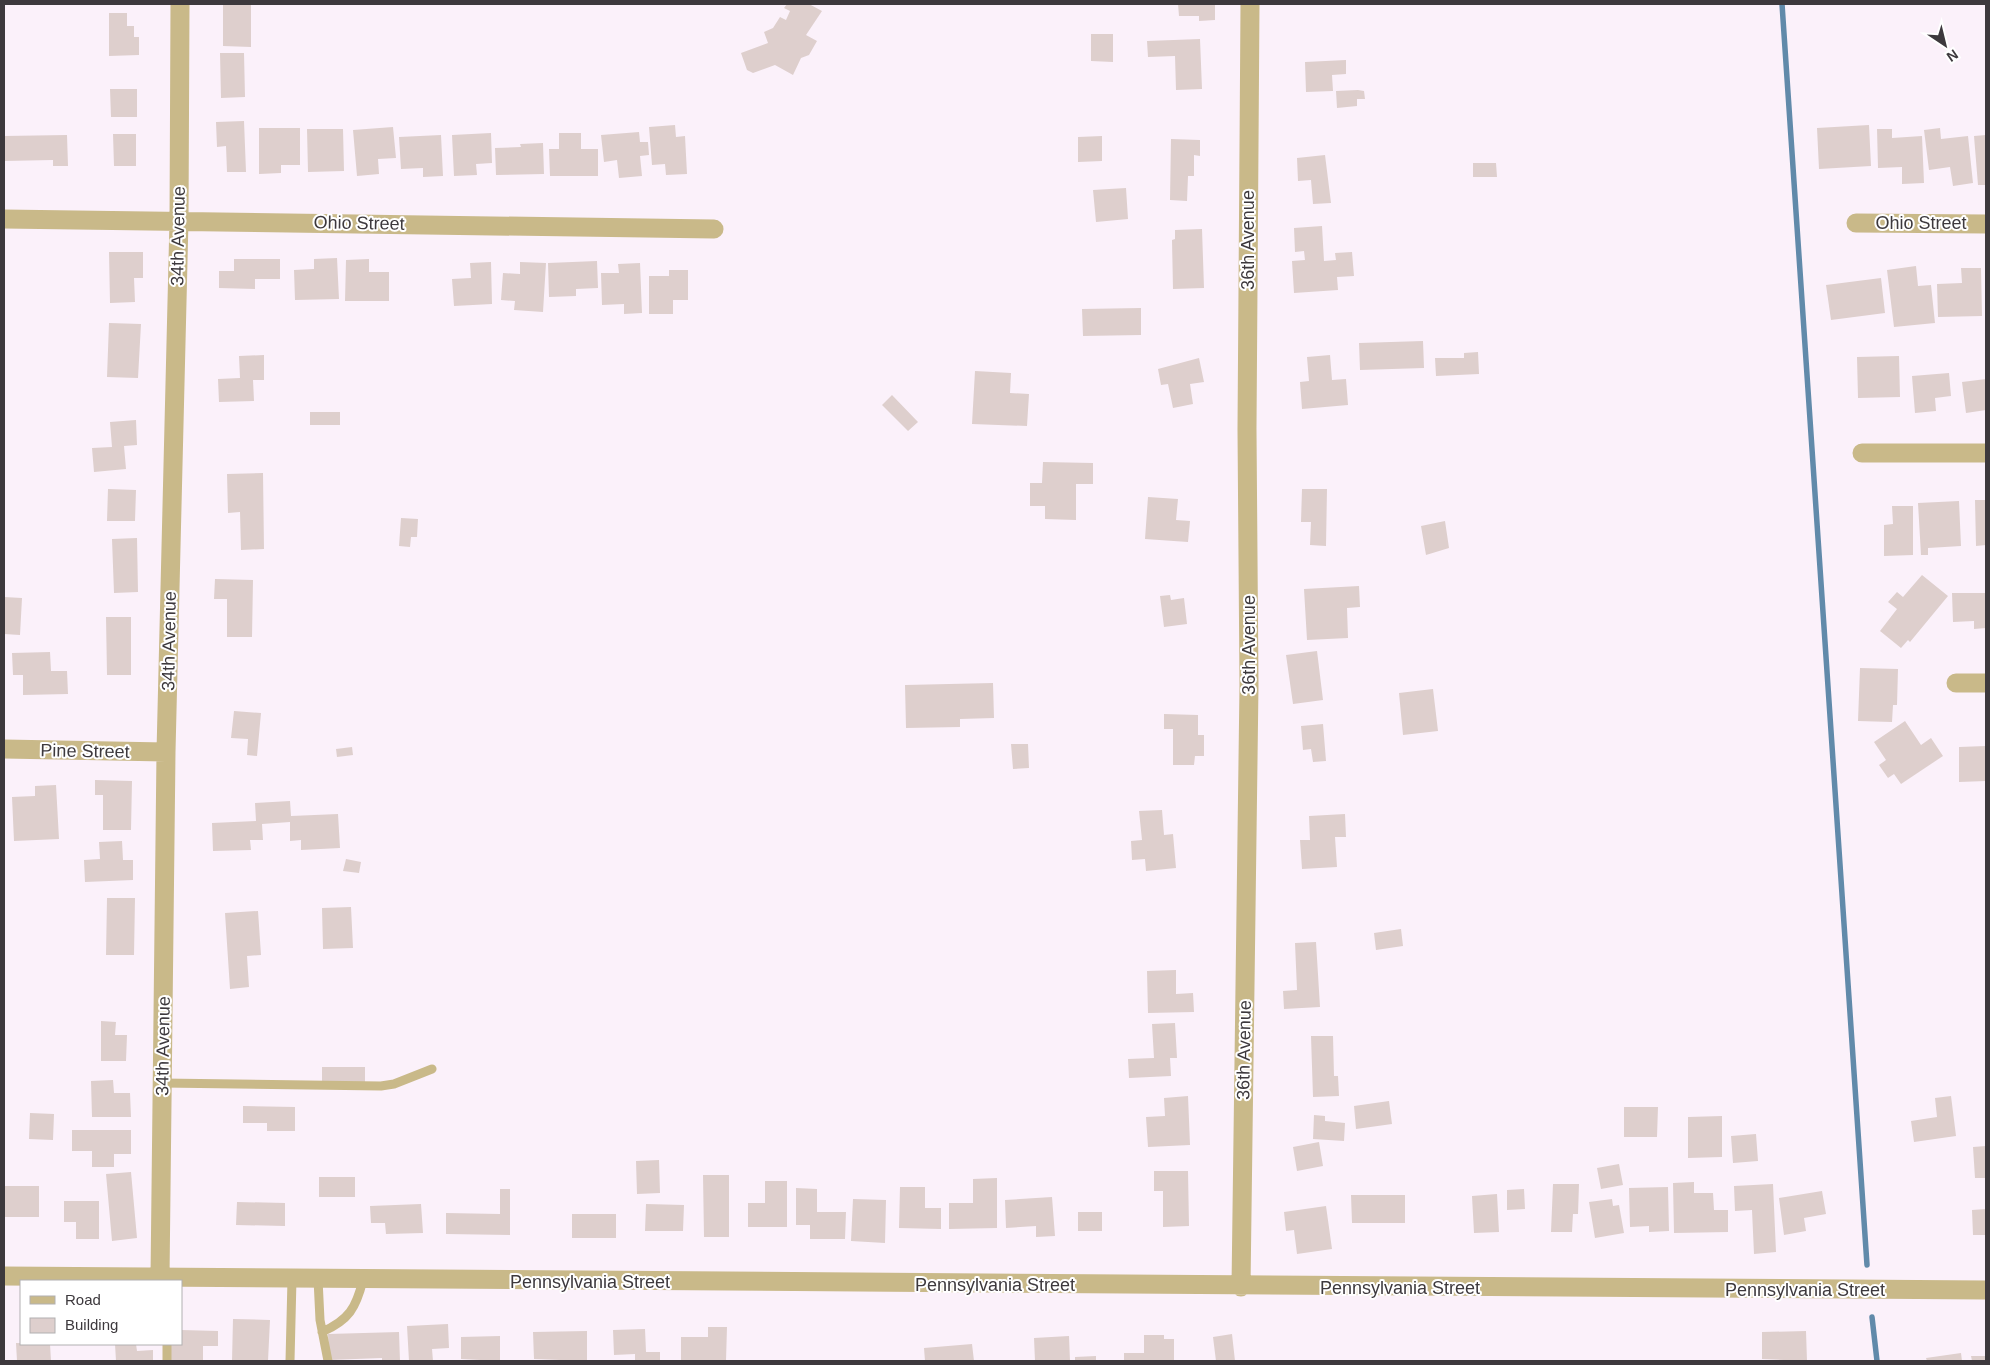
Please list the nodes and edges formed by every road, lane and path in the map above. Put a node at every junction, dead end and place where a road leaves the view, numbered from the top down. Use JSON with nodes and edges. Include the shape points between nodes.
{"nodes":[{"id":1,"x":180,"y":4,"type":"edge"},
{"id":2,"x":1250,"y":4,"type":"edge"},
{"id":3,"x":4,"y":219,"type":"edge"},
{"id":4,"x":179,"y":220,"type":"junction"},
{"id":5,"x":1856,"y":223,"type":"dead end"},
{"id":6,"x":1986,"y":224,"type":"edge"},
{"id":7,"x":714,"y":229,"type":"dead end"},
{"id":8,"x":1862,"y":452,"type":"dead end"},
{"id":9,"x":1986,"y":453,"type":"edge"},
{"id":10,"x":1956,"y":683,"type":"dead end"},
{"id":11,"x":1986,"y":683,"type":"edge"},
{"id":12,"x":4,"y":749,"type":"edge"},
{"id":13,"x":166,"y":752,"type":"junction"},
{"id":14,"x":432,"y":1069,"type":"dead end"},
{"id":15,"x":162,"y":1083,"type":"junction"},
{"id":16,"x":4,"y":1276,"type":"edge"},
{"id":17,"x":164,"y":1279,"type":"edge"},
{"id":18,"x":292,"y":1279,"type":"junction"},
{"id":19,"x":318,"y":1280,"type":"junction"},
{"id":20,"x":363,"y":1280,"type":"junction"},
{"id":21,"x":1241,"y":1287,"type":"junction"},
{"id":22,"x":1986,"y":1290,"type":"edge"},
{"id":23,"x":322,"y":1332,"type":"junction"},
{"id":24,"x":167,"y":1345,"type":"edge"},
{"id":25,"x":167,"y":1361,"type":"edge"},
{"id":26,"x":290,"y":1361,"type":"edge"},
{"id":27,"x":328,"y":1361,"type":"edge"}],
"edges":[{"from":1,"to":4,"type":"street","name":"34th Avenue"},
{"from":2,"to":21,"type":"street","name":"36th Avenue","via":[[1249,685]]},
{"from":3,"to":4,"type":"street","name":"Ohio Street"},
{"from":4,"to":7,"type":"street","name":"Ohio Street"},
{"from":4,"to":13,"type":"street","name":"34th Avenue"},
{"from":5,"to":6,"type":"street","name":"Ohio Street"},
{"from":8,"to":9,"type":"street"},
{"from":10,"to":11,"type":"street"},
{"from":12,"to":13,"type":"street","name":"Pine Street"},
{"from":13,"to":15,"type":"street","name":"34th Avenue"},
{"from":14,"to":15,"type":"lane","via":[[381,1086]]},
{"from":15,"to":17,"type":"street","name":"34th Avenue"},
{"from":16,"to":17,"type":"street","name":"Pennsylvania Street"},
{"from":17,"to":18,"type":"street","name":"Pennsylvania Street"},
{"from":18,"to":19,"type":"street","name":"Pennsylvania Street"},
{"from":18,"to":26,"type":"lane"},
{"from":19,"to":20,"type":"street","name":"Pennsylvania Street"},
{"from":19,"to":23,"type":"lane"},
{"from":20,"to":21,"type":"street","name":"Pennsylvania Street"},
{"from":20,"to":23,"type":"lane","via":[[352,1310],[343,1320]]},
{"from":21,"to":22,"type":"street","name":"Pennsylvania Street"},
{"from":23,"to":27,"type":"lane"},
{"from":24,"to":25,"type":"lane"}]}
